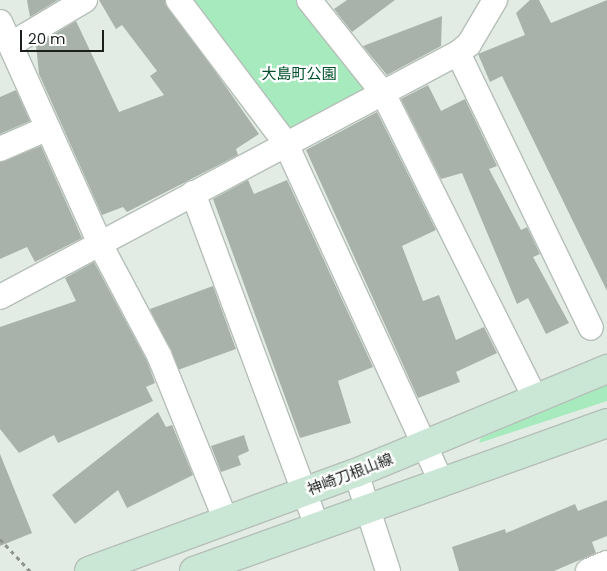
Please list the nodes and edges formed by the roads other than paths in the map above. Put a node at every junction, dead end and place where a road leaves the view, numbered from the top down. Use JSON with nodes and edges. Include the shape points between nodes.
{"nodes":[{"id":1,"x":85,"y":0,"type":"edge"},
{"id":2,"x":178,"y":0,"type":"edge"},
{"id":3,"x":309,"y":0,"type":"edge"},
{"id":4,"x":495,"y":0,"type":"edge"},
{"id":5,"x":0,"y":22,"type":"edge"},
{"id":6,"x":11,"y":44,"type":"junction"},
{"id":7,"x":458,"y":53,"type":"junction"},
{"id":8,"x":383,"y":93,"type":"junction"},
{"id":9,"x":48,"y":128,"type":"junction"},
{"id":10,"x":285,"y":142,"type":"junction"},
{"id":11,"x":0,"y":149,"type":"edge"},
{"id":12,"x":193,"y":193,"type":"junction"},
{"id":13,"x":101,"y":246,"type":"junction"},
{"id":14,"x":0,"y":298,"type":"edge"},
{"id":15,"x":591,"y":328,"type":"dead end"},
{"id":16,"x":607,"y":369,"type":"edge"},
{"id":17,"x":535,"y":398,"type":"junction"},
{"id":18,"x":607,"y":423,"type":"edge"},
{"id":19,"x":424,"y":444,"type":"junction"},
{"id":20,"x":356,"y":473,"type":"junction"},
{"id":21,"x":440,"y":481,"type":"junction"},
{"id":22,"x":306,"y":491,"type":"junction"},
{"id":23,"x":367,"y":510,"type":"junction"},
{"id":24,"x":226,"y":522,"type":"junction"},
{"id":25,"x":317,"y":527,"type":"junction"},
{"id":26,"x":607,"y":563,"type":"edge"},
{"id":27,"x":89,"y":571,"type":"edge"},
{"id":28,"x":194,"y":571,"type":"edge"},
{"id":29,"x":388,"y":571,"type":"edge"},
{"id":30,"x":588,"y":571,"type":"edge"}],
"edges":[{"from":1,"to":6,"type":"street"},
{"from":2,"to":10,"type":"street"},
{"from":3,"to":8,"type":"street"},
{"from":4,"to":7,"type":"street","via":[[469,44]]},
{"from":5,"to":6,"type":"street"},
{"from":6,"to":9,"type":"street"},
{"from":7,"to":8,"type":"street"},
{"from":7,"to":15,"type":"street"},
{"from":8,"to":10,"type":"street"},
{"from":8,"to":17,"type":"street"},
{"from":9,"to":11,"type":"street"},
{"from":9,"to":13,"type":"street"},
{"from":10,"to":12,"type":"street"},
{"from":10,"to":19,"type":"street","via":[[378,337]]},
{"from":12,"to":13,"type":"street"},
{"from":12,"to":22,"type":"street"},
{"from":13,"to":14,"type":"street"},
{"from":13,"to":24,"type":"street","via":[[159,355]]},
{"from":16,"to":17,"type":"street","name":"神崎刀根山線"},
{"from":17,"to":19,"type":"street","name":"神崎刀根山線"},
{"from":18,"to":21,"type":"street"},
{"from":19,"to":20,"type":"street","name":"神崎刀根山線"},
{"from":19,"to":21,"type":"street"},
{"from":20,"to":22,"type":"street","name":"神崎刀根山線"},
{"from":20,"to":23,"type":"street"},
{"from":21,"to":23,"type":"street"},
{"from":22,"to":24,"type":"street","name":"神崎刀根山線"},
{"from":22,"to":25,"type":"street"},
{"from":23,"to":25,"type":"street"},
{"from":23,"to":29,"type":"street"},
{"from":24,"to":27,"type":"street","name":"神崎刀根山線"},
{"from":25,"to":28,"type":"street"},
{"from":26,"to":30,"type":"street"}]}
